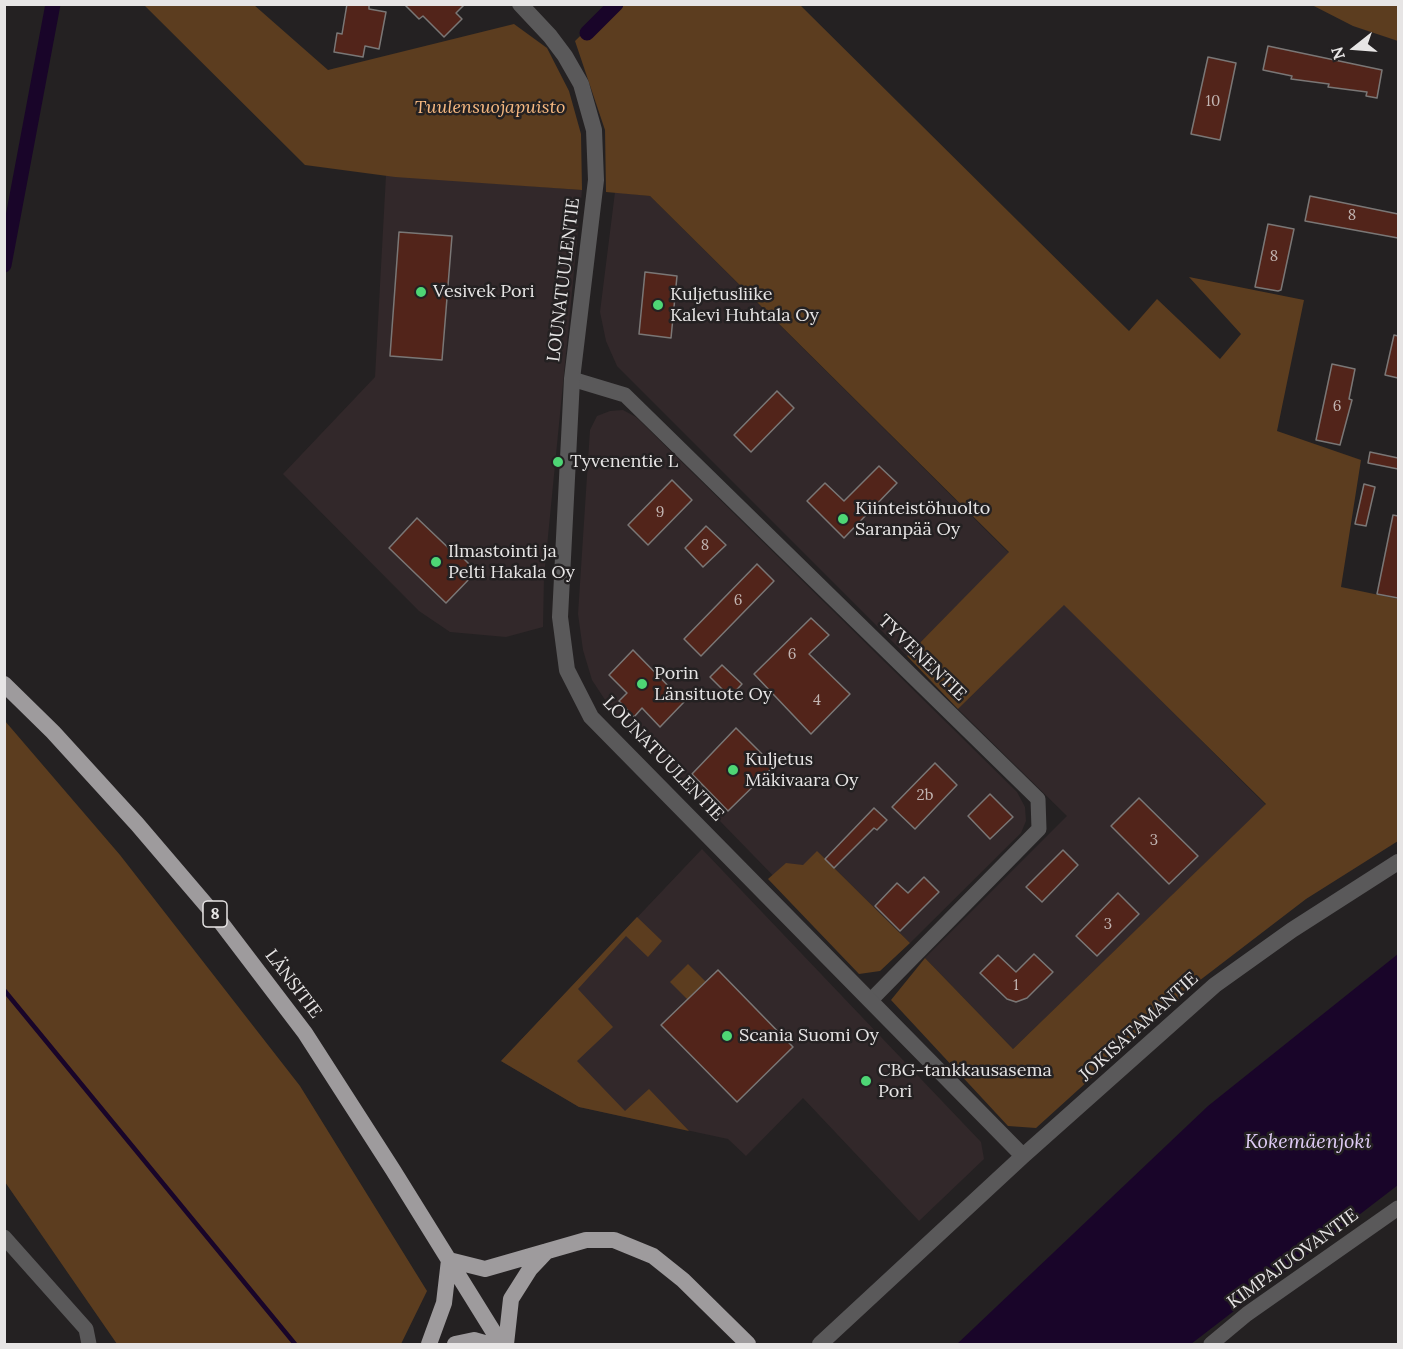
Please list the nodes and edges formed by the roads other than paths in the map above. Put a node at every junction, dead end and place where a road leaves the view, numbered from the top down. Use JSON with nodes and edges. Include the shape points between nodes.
{"nodes":[{"id":1,"x":520,"y":4,"type":"edge"},
{"id":2,"x":572,"y":379,"type":"junction"},
{"id":3,"x":4,"y":684,"type":"edge"},
{"id":4,"x":1398,"y":862,"type":"edge"},
{"id":5,"x":871,"y":1000,"type":"junction"},
{"id":6,"x":1023,"y":1156,"type":"junction"},
{"id":7,"x":1398,"y":1208,"type":"edge"},
{"id":8,"x":4,"y":1237,"type":"edge"},
{"id":9,"x":548,"y":1251,"type":"junction"},
{"id":10,"x":449,"y":1260,"type":"junction"},
{"id":11,"x":89,"y":1344,"type":"edge"},
{"id":12,"x":429,"y":1344,"type":"edge"},
{"id":13,"x":455,"y":1344,"type":"edge"},
{"id":14,"x":488,"y":1344,"type":"edge"},
{"id":15,"x":501,"y":1344,"type":"edge"},
{"id":16,"x":506,"y":1344,"type":"edge"},
{"id":17,"x":747,"y":1344,"type":"edge"},
{"id":18,"x":820,"y":1344,"type":"edge"},
{"id":19,"x":1212,"y":1344,"type":"edge"}],
"edges":[{"from":1,"to":2,"type":"street","name":"LOUNATUULENTIE","via":[[565,56],[580,84],[594,130],[596,180]]},
{"from":2,"to":5,"type":"street","name":"LOUNATUULENTIE","via":[[560,617],[567,670],[591,717]]},
{"from":2,"to":5,"type":"street","name":"TYVENENTIE","via":[[625,395],[1038,799],[1039,829]]},
{"from":3,"to":10,"type":"highway","name":"LÄNSITIE","number":"8","via":[[61,740],[219,920],[305,1032]]},
{"from":4,"to":6,"type":"street","name":"JOKISATAMANTIE","via":[[1215,985]]},
{"from":5,"to":6,"type":"street","name":"LOUNATUULENTIE"},
{"from":6,"to":18,"type":"street","name":"JOKISATAMANTIE"},
{"from":7,"to":19,"type":"street","name":"KIMPAJUOVANTIE","via":[[1247,1314]]},
{"from":8,"to":11,"type":"street","via":[[86,1329]]},
{"from":9,"to":10,"type":"highway","via":[[485,1269]]},
{"from":9,"to":16,"type":"highway","via":[[530,1269],[511,1299]]},
{"from":9,"to":17,"type":"highway","via":[[569,1243],[600,1239],[640,1249],[683,1280]]},
{"from":10,"to":12,"type":"highway","via":[[444,1303]]},
{"from":10,"to":15,"type":"highway","name":"LÄNSITIE","number":"8"},
{"from":13,"to":14,"type":"highway","via":[[474,1340]]}]}
